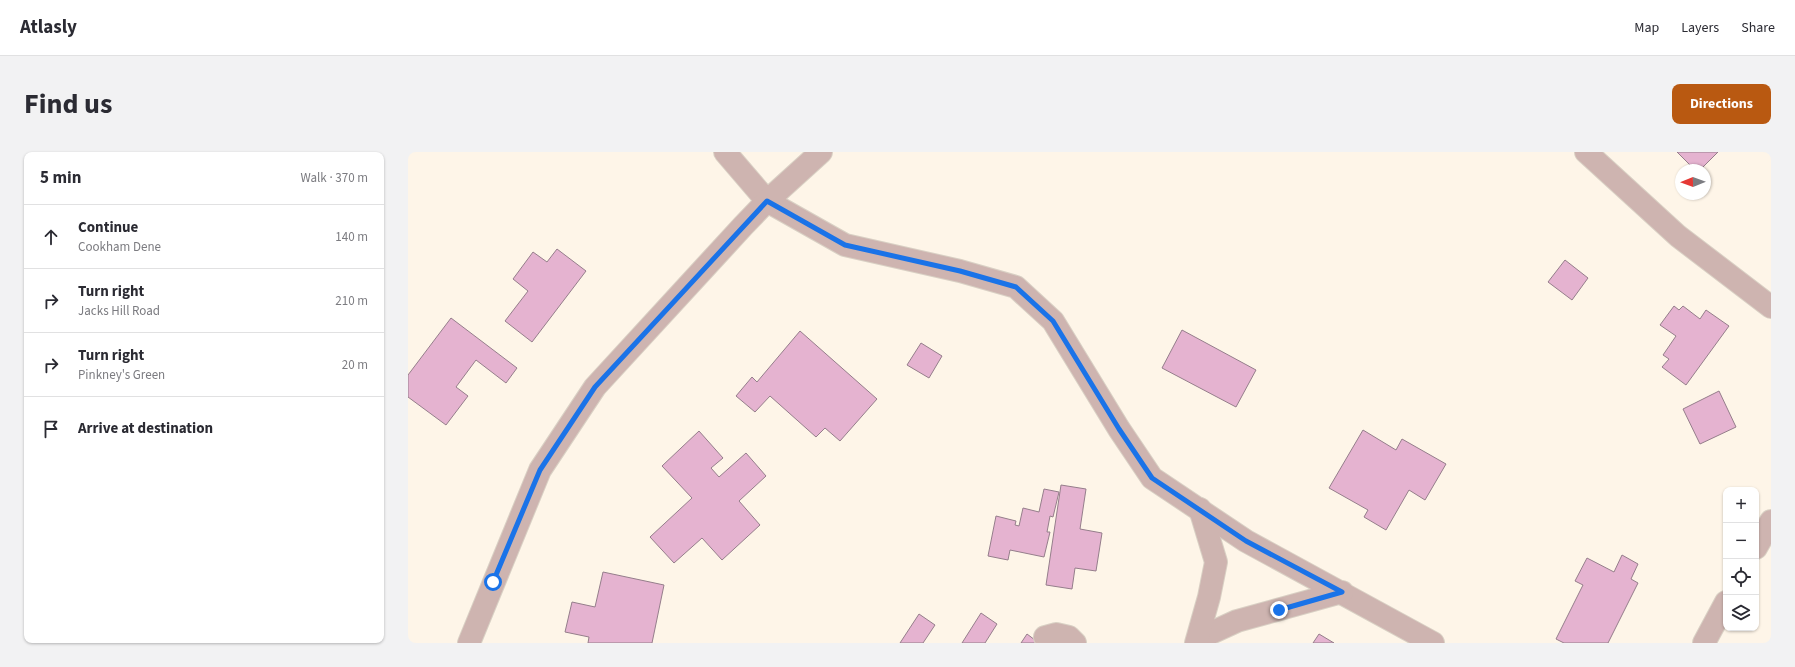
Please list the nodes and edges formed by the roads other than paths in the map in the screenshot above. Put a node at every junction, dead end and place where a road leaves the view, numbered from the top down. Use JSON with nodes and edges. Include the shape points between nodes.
{"nodes":[{"id":1,"x":725,"y":152,"type":"edge"},
{"id":2,"x":821,"y":152,"type":"edge"},
{"id":3,"x":1586,"y":152,"type":"edge"},
{"id":4,"x":767,"y":201,"type":"junction"},
{"id":5,"x":1771,"y":307,"type":"edge"},
{"id":6,"x":1200,"y":509,"type":"junction"},
{"id":7,"x":1771,"y":521,"type":"edge"},
{"id":8,"x":1759,"y":543,"type":"edge"},
{"id":9,"x":1342,"y":592,"type":"junction"},
{"id":10,"x":1723,"y":608,"type":"edge"},
{"id":11,"x":1045,"y":637,"type":"dead end"},
{"id":12,"x":1197,"y":641,"type":"edge"},
{"id":13,"x":469,"y":643,"type":"edge"},
{"id":14,"x":1074,"y":643,"type":"edge"},
{"id":15,"x":1433,"y":643,"type":"edge"},
{"id":16,"x":1704,"y":643,"type":"edge"}],
"edges":[{"from":1,"to":4,"type":"street"},
{"from":2,"to":4,"type":"street"},
{"from":3,"to":5,"type":"street","via":[[1678,236]]},
{"from":4,"to":6,"type":"street","via":[[845,245],[960,271],[1016,287],[1053,321],[1152,478]]},
{"from":4,"to":13,"type":"street","via":[[595,387],[540,470]]},
{"from":6,"to":9,"type":"street","via":[[1246,541]]},
{"from":6,"to":12,"type":"street","via":[[1216,562]]},
{"from":7,"to":8,"type":"street"},
{"from":9,"to":12,"type":"street","via":[[1237,621]]},
{"from":9,"to":15,"type":"street"},
{"from":10,"to":16,"type":"street"},
{"from":11,"to":14,"type":"street","via":[[1063,635]]}]}
